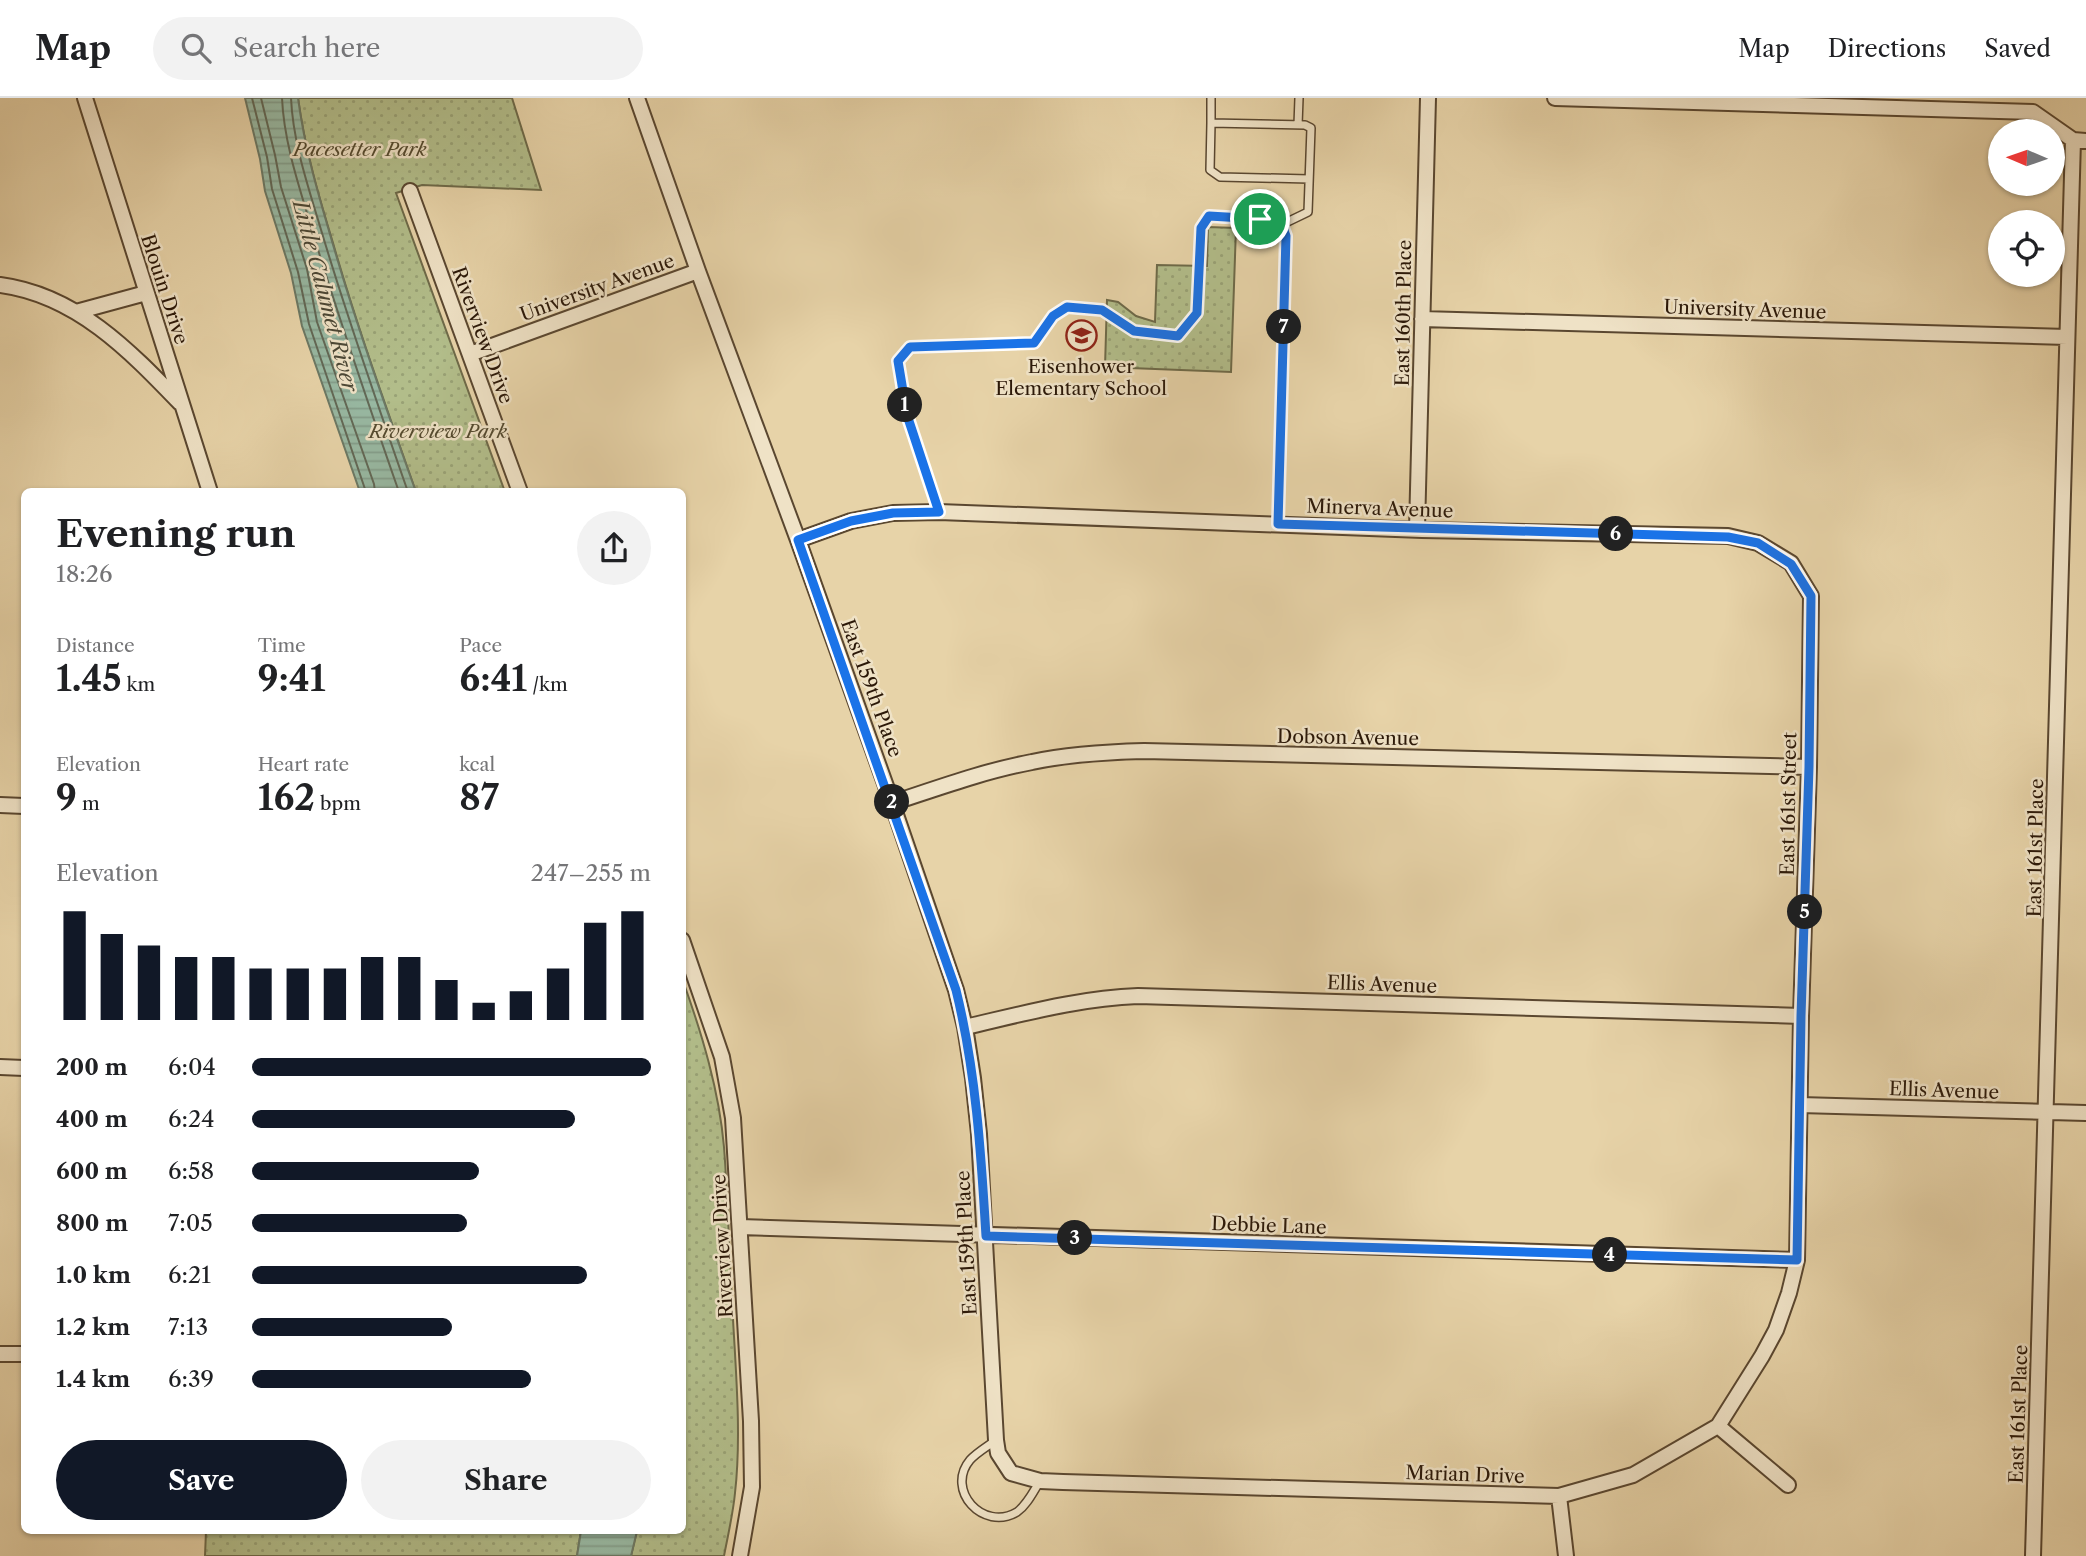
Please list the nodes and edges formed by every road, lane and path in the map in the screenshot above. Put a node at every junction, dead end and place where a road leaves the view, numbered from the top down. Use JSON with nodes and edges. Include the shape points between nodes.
{"nodes":[{"id":1,"x":85,"y":98,"type":"edge"},
{"id":2,"x":637,"y":98,"type":"edge"},
{"id":3,"x":1211,"y":98,"type":"edge"},
{"id":4,"x":1298,"y":98,"type":"edge"},
{"id":5,"x":1428,"y":98,"type":"edge"},
{"id":6,"x":1555,"y":98,"type":"edge"},
{"id":7,"x":1961,"y":104,"type":"edge"},
{"id":8,"x":1211,"y":122,"type":"junction"},
{"id":9,"x":1298,"y":125,"type":"junction"},
{"id":10,"x":2080,"y":141,"type":"edge"},
{"id":11,"x":1309,"y":179,"type":"junction"},
{"id":12,"x":410,"y":191,"type":"dead end"},
{"id":13,"x":1282,"y":225,"type":"junction"},
{"id":14,"x":698,"y":271,"type":"junction"},
{"id":15,"x":0,"y":285,"type":"edge"},
{"id":16,"x":146,"y":293,"type":"junction"},
{"id":17,"x":76,"y":312,"type":"junction"},
{"id":18,"x":1422,"y":319,"type":"junction"},
{"id":19,"x":2067,"y":337,"type":"junction"},
{"id":20,"x":470,"y":354,"type":"junction"},
{"id":21,"x":183,"y":407,"type":"junction"},
{"id":22,"x":209,"y":488,"type":"edge"},
{"id":23,"x":519,"y":488,"type":"edge"},
{"id":24,"x":939,"y":512,"type":"junction"},
{"id":25,"x":1278,"y":524,"type":"junction"},
{"id":26,"x":1417,"y":529,"type":"junction"},
{"id":27,"x":798,"y":540,"type":"junction"},
{"id":28,"x":1791,"y":564,"type":"joint"},
{"id":29,"x":1809,"y":767,"type":"junction"},
{"id":30,"x":892,"y":803,"type":"junction"},
{"id":31,"x":0,"y":805,"type":"edge"},
{"id":32,"x":21,"y":806,"type":"edge"},
{"id":33,"x":686,"y":952,"type":"edge"},
{"id":34,"x":1801,"y":1016,"type":"junction"},
{"id":35,"x":965,"y":1027,"type":"junction"},
{"id":36,"x":0,"y":1067,"type":"edge"},
{"id":37,"x":21,"y":1068,"type":"edge"},
{"id":38,"x":1800,"y":1105,"type":"junction"},
{"id":39,"x":2047,"y":1112,"type":"junction"},
{"id":40,"x":2086,"y":1113,"type":"edge"},
{"id":41,"x":740,"y":1227,"type":"junction"},
{"id":42,"x":986,"y":1236,"type":"junction"},
{"id":43,"x":1797,"y":1260,"type":"junction"},
{"id":44,"x":0,"y":1354,"type":"edge"},
{"id":45,"x":21,"y":1354,"type":"edge"},
{"id":46,"x":1718,"y":1426,"type":"junction"},
{"id":47,"x":996,"y":1440,"type":"junction"},
{"id":48,"x":1011,"y":1473,"type":"joint"},
{"id":49,"x":1040,"y":1481,"type":"junction"},
{"id":50,"x":1788,"y":1485,"type":"dead end"},
{"id":51,"x":1559,"y":1496,"type":"junction"},
{"id":52,"x":740,"y":1556,"type":"edge"},
{"id":53,"x":1566,"y":1556,"type":"edge"},
{"id":54,"x":2033,"y":1556,"type":"edge"}],
"edges":[{"from":1,"to":16,"type":"street","name":"Blouin Drive"},
{"from":2,"to":14,"type":"street","name":"East 159th Place"},
{"from":3,"to":8,"type":"lane"},
{"from":4,"to":9,"type":"lane"},
{"from":5,"to":18,"type":"street","name":"East 160th Place"},
{"from":6,"to":7,"type":"street"},
{"from":7,"to":10,"type":"street","via":[[2033,112]]},
{"from":8,"to":9,"type":"lane"},
{"from":8,"to":11,"type":"lane","via":[[1210,170],[1220,177]]},
{"from":9,"to":11,"type":"lane","via":[[1311,128]]},
{"from":10,"to":19,"type":"street","name":"East 161st Place"},
{"from":11,"to":13,"type":"lane","via":[[1308,212]]},
{"from":12,"to":20,"type":"street","name":"Riverview Drive"},
{"from":13,"to":24,"type":"lane","via":[[1209,216],[1201,228],[1197,313],[1178,336],[1134,331],[1102,310],[1067,307],[1053,316],[1034,343],[910,347],[898,361],[907,415]]},
{"from":13,"to":25,"type":"lane","via":[[1286,236]]},
{"from":14,"to":20,"type":"street","name":"University Avenue"},
{"from":14,"to":27,"type":"street","name":"East 159th Place"},
{"from":15,"to":17,"type":"street","via":[[33,292]]},
{"from":16,"to":17,"type":"street"},
{"from":16,"to":21,"type":"street","name":"Blouin Drive"},
{"from":17,"to":21,"type":"street","via":[[121,344]]},
{"from":18,"to":19,"type":"street","name":"University Avenue"},
{"from":18,"to":26,"type":"street","name":"East 160th Place"},
{"from":19,"to":39,"type":"street","name":"East 161st Place"},
{"from":20,"to":23,"type":"street","name":"Riverview Drive"},
{"from":21,"to":22,"type":"street","name":"Blouin Drive"},
{"from":24,"to":25,"type":"street","name":"Minerva Avenue"},
{"from":24,"to":27,"type":"street","name":"Minerva Avenue","via":[[893,513],[851,521]]},
{"from":25,"to":26,"type":"street","name":"Minerva Avenue"},
{"from":26,"to":28,"type":"street","name":"Minerva Avenue","via":[[1728,537],[1758,543]]},
{"from":27,"to":30,"type":"street","name":"East 159th Place"},
{"from":28,"to":29,"type":"street","name":"East 161st Street","via":[[1811,596]]},
{"from":29,"to":30,"type":"street","name":"Dobson Avenue","via":[[1103,752],[1020,764]]},
{"from":29,"to":34,"type":"street","name":"East 161st Street"},
{"from":30,"to":35,"type":"street","name":"East 159th Place","via":[[944,950]]},
{"from":31,"to":32,"type":"street"},
{"from":33,"to":41,"type":"street","name":"Riverview Drive","via":[[722,1057],[733,1118]]},
{"from":34,"to":35,"type":"street","name":"Ellis Avenue","via":[[1138,996],[1080,1002]]},
{"from":34,"to":38,"type":"street","name":"East 161st Street"},
{"from":35,"to":42,"type":"street","name":"East 159th Place","via":[[974,1078]]},
{"from":36,"to":37,"type":"street"},
{"from":38,"to":39,"type":"street","name":"Ellis Avenue"},
{"from":38,"to":43,"type":"street","name":"East 161st Street"},
{"from":39,"to":40,"type":"street","name":"Ellis Avenue"},
{"from":39,"to":54,"type":"street","name":"East 161st Place"},
{"from":41,"to":42,"type":"street","name":"Debbie Lane"},
{"from":41,"to":52,"type":"street","name":"Riverview Drive","via":[[752,1487]]},
{"from":42,"to":43,"type":"street","name":"Debbie Lane"},
{"from":42,"to":47,"type":"street","name":"East 159th Place"},
{"from":43,"to":46,"type":"street","name":"Marian Drive","via":[[1776,1330]]},
{"from":44,"to":45,"type":"street"},
{"from":46,"to":50,"type":"street"},
{"from":46,"to":51,"type":"street","name":"Marian Drive","via":[[1633,1475]]},
{"from":47,"to":48,"type":"street","name":"East 159th Place"},
{"from":47,"to":49,"type":"lane","via":[[970,1460],[964,1471],[970,1506],[992,1517],[1005,1517],[1026,1503]]},
{"from":48,"to":49,"type":"street","name":"Marian Drive"},
{"from":49,"to":51,"type":"street","name":"Marian Drive"},
{"from":51,"to":53,"type":"street"}]}
